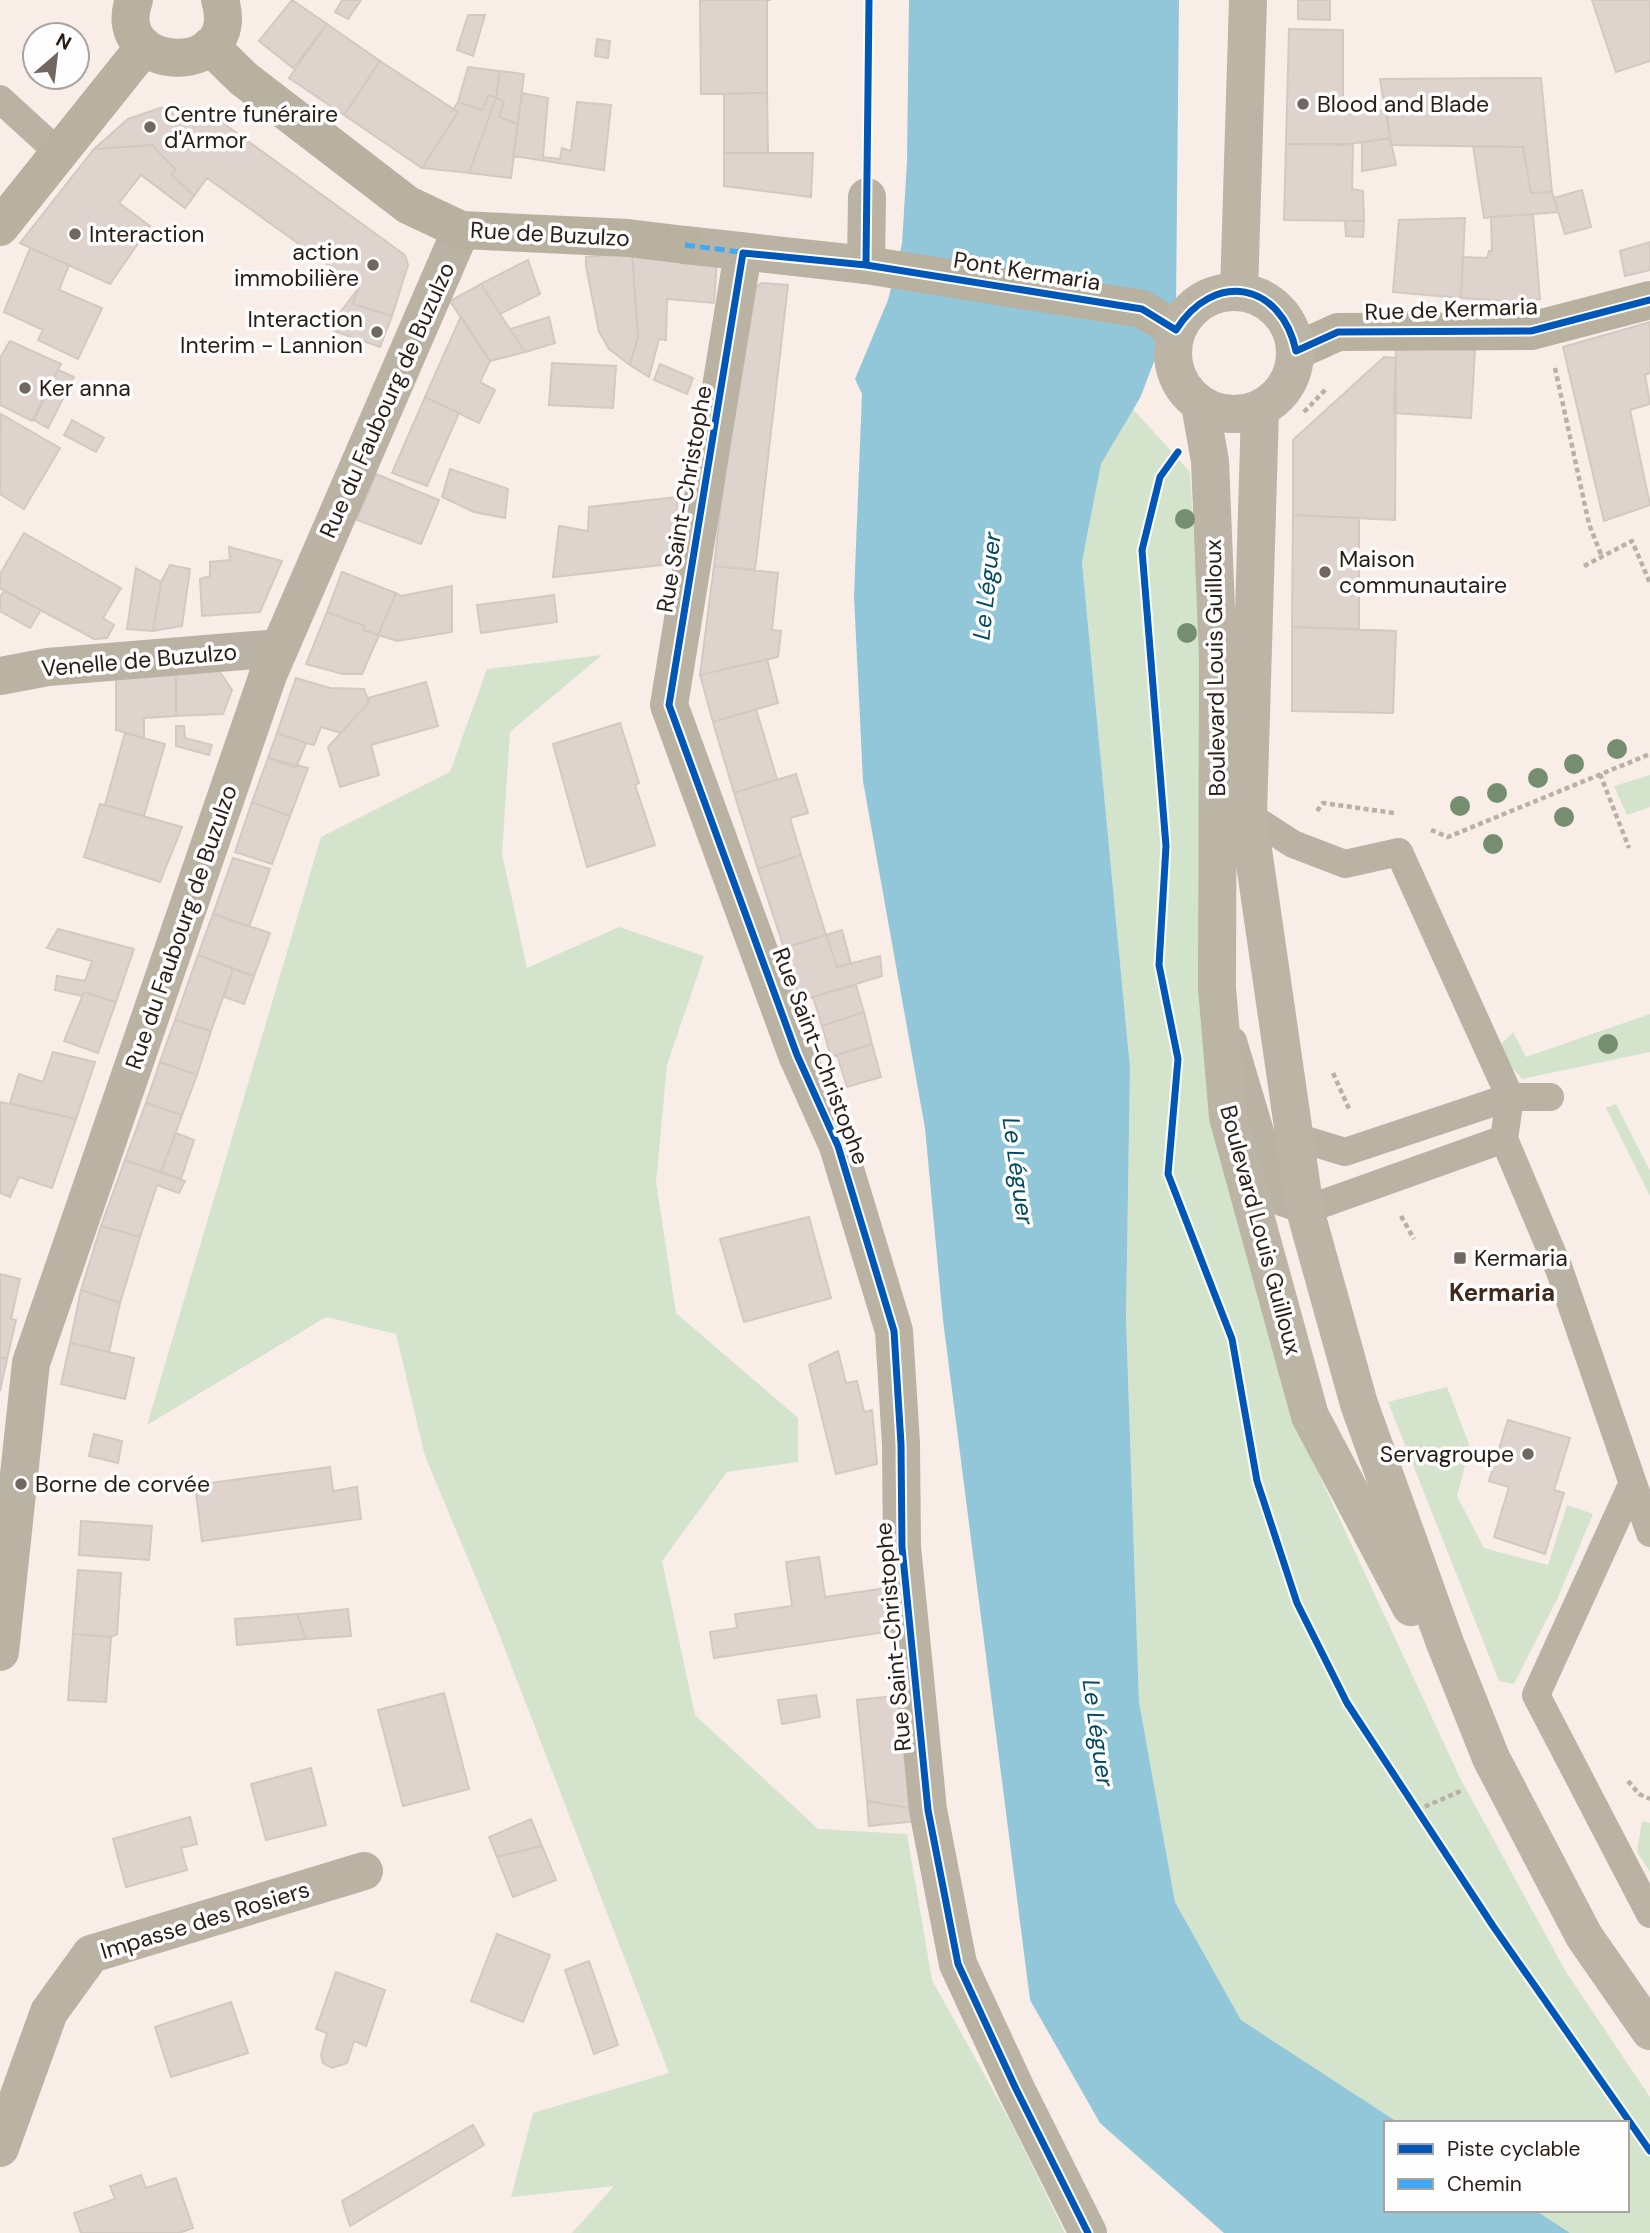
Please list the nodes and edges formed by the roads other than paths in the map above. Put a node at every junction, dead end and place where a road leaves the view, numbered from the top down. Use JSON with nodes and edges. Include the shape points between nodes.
{"nodes":[{"id":1,"x":134,"y":0,"type":"edge"},
{"id":2,"x":220,"y":0,"type":"edge"},
{"id":3,"x":1248,"y":0,"type":"edge"},
{"id":4,"x":210,"y":46,"type":"junction"},
{"id":5,"x":144,"y":47,"type":"junction"},
{"id":6,"x":3,"y":103,"type":"edge"},
{"id":7,"x":59,"y":153,"type":"junction"},
{"id":8,"x":867,"y":197,"type":"dead end"},
{"id":9,"x":0,"y":227,"type":"edge"},
{"id":10,"x":461,"y":230,"type":"junction"},
{"id":11,"x":743,"y":253,"type":"junction"},
{"id":12,"x":866,"y":265,"type":"junction"},
{"id":13,"x":1239,"y":292,"type":"junction"},
{"id":14,"x":1650,"y":300,"type":"edge"},
{"id":15,"x":1177,"y":330,"type":"junction"},
{"id":16,"x":1296,"y":351,"type":"junction"},
{"id":17,"x":1199,"y":405,"type":"junction"},
{"id":18,"x":1260,"y":410,"type":"junction"},
{"id":19,"x":279,"y":648,"type":"junction"},
{"id":20,"x":0,"y":676,"type":"edge"},
{"id":21,"x":1248,"y":815,"type":"junction"},
{"id":22,"x":1217,"y":988,"type":"junction"},
{"id":23,"x":1510,"y":1097,"type":"junction"},
{"id":24,"x":1550,"y":1097,"type":"dead end"},
{"id":25,"x":1292,"y":1136,"type":"junction"},
{"id":26,"x":1504,"y":1139,"type":"junction"},
{"id":27,"x":1305,"y":1210,"type":"junction"},
{"id":28,"x":1632,"y":1486,"type":"junction"},
{"id":29,"x":1650,"y":1533,"type":"edge"},
{"id":30,"x":0,"y":1652,"type":"edge"},
{"id":31,"x":1491,"y":1758,"type":"junction"},
{"id":32,"x":364,"y":1871,"type":"dead end"},
{"id":33,"x":1650,"y":1914,"type":"edge"},
{"id":34,"x":1650,"y":2031,"type":"edge"},
{"id":35,"x":0,"y":2148,"type":"edge"},
{"id":36,"x":1088,"y":2233,"type":"edge"}],
"edges":[{"from":1,"to":5,"type":"street","via":[[131,20]]},
{"from":2,"to":4,"type":"street","via":[[219,34]]},
{"from":3,"to":13,"type":"main road"},
{"from":4,"to":5,"type":"street","via":[[198,55],[170,60]]},
{"from":4,"to":10,"type":"street","name":"Rue de Buzulzo","via":[[244,79],[408,205]]},
{"from":5,"to":7,"type":"street"},
{"from":6,"to":7,"type":"lane"},
{"from":7,"to":9,"type":"street"},
{"from":8,"to":12,"type":"street"},
{"from":10,"to":11,"type":"street","name":"Rue de Buzulzo","via":[[628,237]]},
{"from":10,"to":19,"type":"street","name":"Rue du Faubourg de Buzulzo"},
{"from":11,"to":12,"type":"street","name":"Rue de Buzulzo"},
{"from":11,"to":36,"type":"street","name":"Rue Saint-Christophe","via":[[669,705],[797,1055],[838,1146],[894,1331],[902,1547],[929,1810],[958,1964]]},
{"from":12,"to":15,"type":"street","name":"Pont Kermaria","via":[[1142,309]]},
{"from":13,"to":15,"type":"main road","via":[[1221,291],[1204,298]]},
{"from":13,"to":16,"type":"main road","via":[[1268,301],[1282,315]]},
{"from":14,"to":16,"type":"street","name":"Rue de Kermaria","via":[[1531,331],[1338,331]]},
{"from":15,"to":17,"type":"main road","via":[[1172,358],[1180,385]]},
{"from":16,"to":18,"type":"main road","via":[[1292,375],[1280,395]]},
{"from":17,"to":18,"type":"main road","via":[[1240,415]]},
{"from":17,"to":22,"type":"main road","name":"Boulevard Louis Guilloux","via":[[1210,461],[1218,658]]},
{"from":18,"to":21,"type":"main road","name":"Boulevard Louis Guilloux"},
{"from":19,"to":20,"type":"street","name":"Venelle de Buzulzo","via":[[48,667]]},
{"from":19,"to":30,"type":"street","name":"Rue du Faubourg de Buzulzo","via":[[31,1363]]},
{"from":21,"to":23,"type":"lane","via":[[1293,844],[1345,864],[1399,852]]},
{"from":21,"to":25,"type":"main road","name":"Boulevard Louis Guilloux"},
{"from":22,"to":27,"type":"lane","via":[[1281,1202]]},
{"from":22,"to":31,"type":"main road","name":"Boulevard Louis Guilloux","via":[[1228,1117],[1310,1416]]},
{"from":23,"to":24,"type":"lane"},
{"from":23,"to":25,"type":"lane","via":[[1345,1153]]},
{"from":23,"to":26,"type":"lane"},
{"from":25,"to":27,"type":"main road","name":"Boulevard Louis Guilloux"},
{"from":26,"to":27,"type":"lane"},
{"from":26,"to":28,"type":"lane","via":[[1559,1269]]},
{"from":27,"to":31,"type":"main road","name":"Boulevard Louis Guilloux","via":[[1359,1404]]},
{"from":28,"to":29,"type":"lane"},
{"from":28,"to":33,"type":"lane","via":[[1536,1695]]},
{"from":31,"to":34,"type":"main road","via":[[1584,1936]]},
{"from":32,"to":35,"type":"street","name":"Impasse des Rosiers","via":[[92,1954],[49,2012]]}]}
